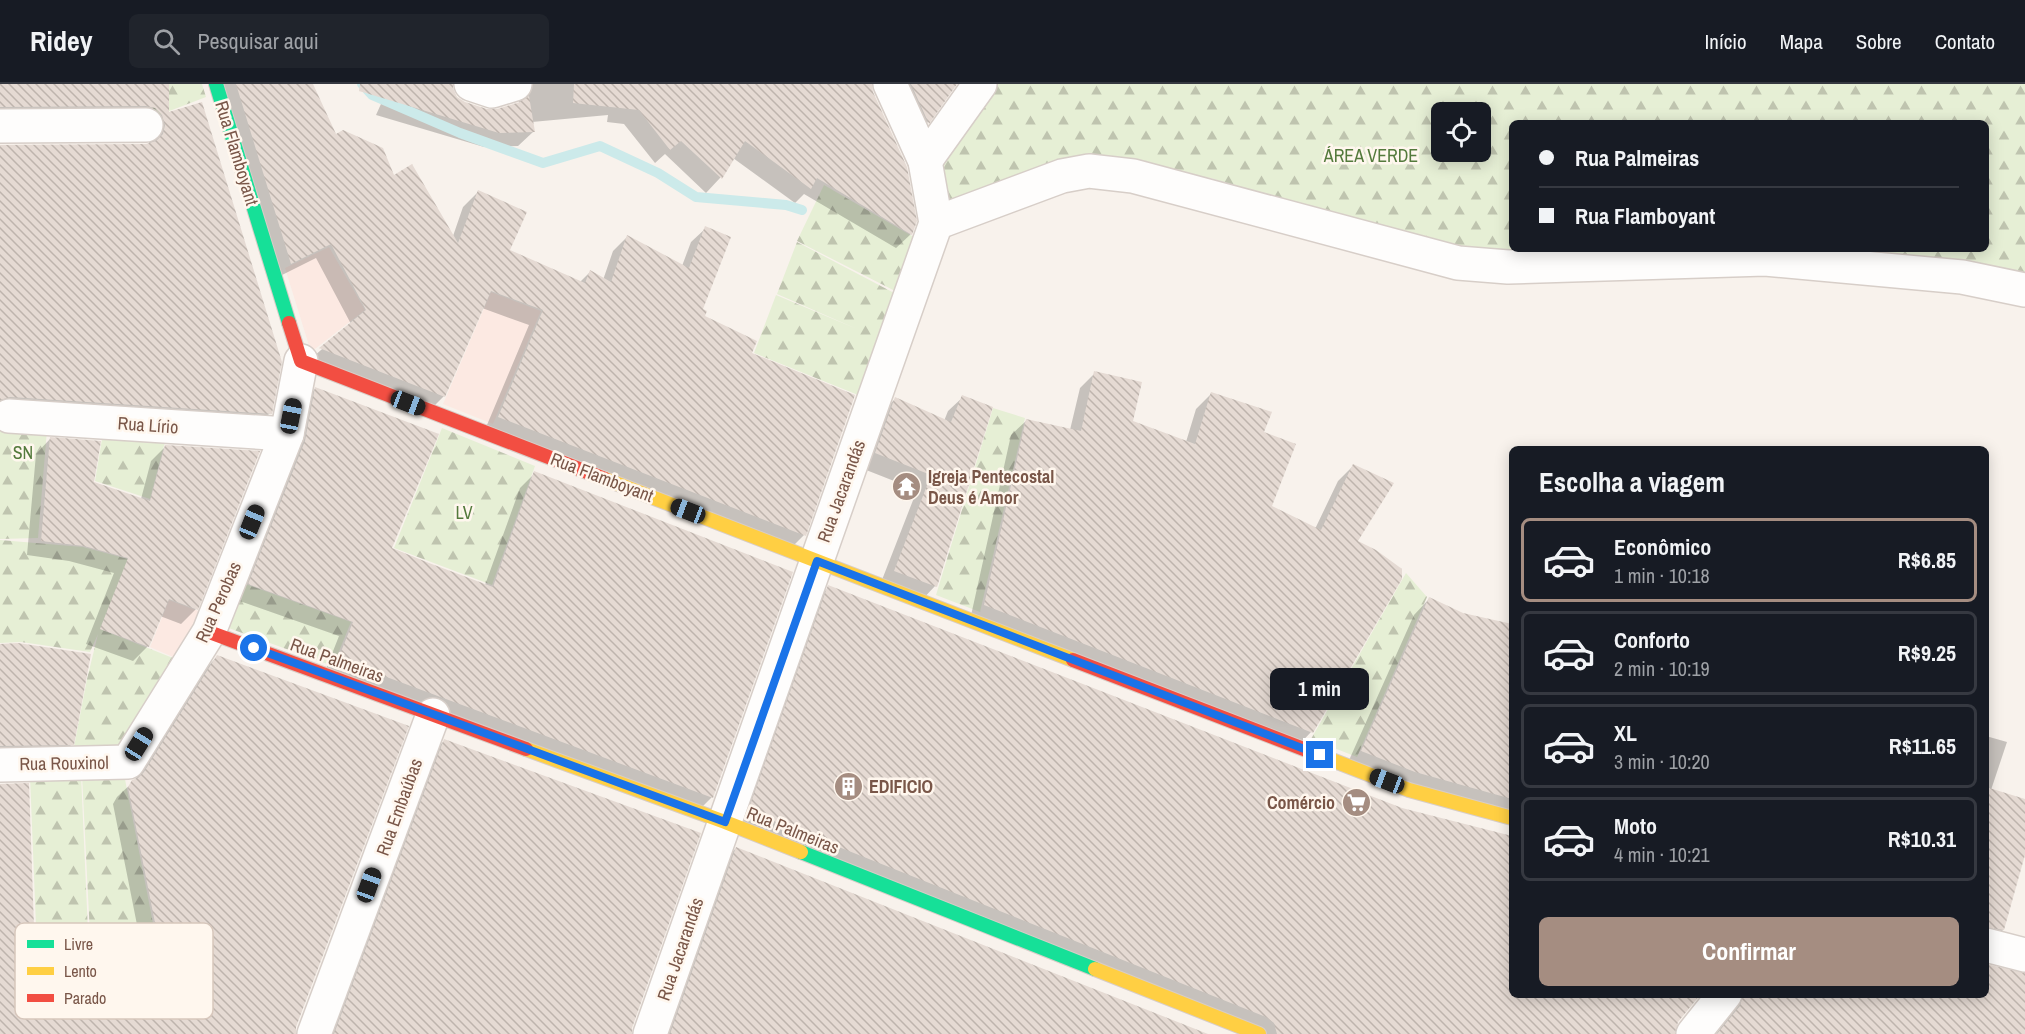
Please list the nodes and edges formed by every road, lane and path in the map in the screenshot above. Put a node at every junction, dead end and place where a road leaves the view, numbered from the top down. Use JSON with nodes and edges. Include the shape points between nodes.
{"nodes":[{"id":1,"x":216,"y":84,"type":"edge"},
{"id":2,"x":471,"y":84,"type":"edge"},
{"id":3,"x":515,"y":84,"type":"edge"},
{"id":4,"x":890,"y":84,"type":"edge"},
{"id":5,"x":980,"y":84,"type":"edge"},
{"id":6,"x":146,"y":125,"type":"dead end"},
{"id":7,"x":0,"y":126,"type":"edge"},
{"id":8,"x":925,"y":161,"type":"junction"},
{"id":9,"x":936,"y":223,"type":"junction"},
{"id":10,"x":2025,"y":290,"type":"edge"},
{"id":11,"x":301,"y":361,"type":"junction"},
{"id":12,"x":9,"y":416,"type":"dead end"},
{"id":13,"x":287,"y":434,"type":"junction"},
{"id":14,"x":817,"y":561,"type":"junction"},
{"id":15,"x":209,"y":632,"type":"junction"},
{"id":16,"x":433,"y":715,"type":"junction"},
{"id":17,"x":128,"y":762,"type":"joint"},
{"id":18,"x":0,"y":765,"type":"edge"},
{"id":19,"x":1509,"y":817,"type":"edge"},
{"id":20,"x":725,"y":822,"type":"junction"},
{"id":21,"x":1989,"y":946,"type":"edge"},
{"id":22,"x":2025,"y":955,"type":"edge"},
{"id":23,"x":1722,"y":998,"type":"edge"},
{"id":24,"x":314,"y":1034,"type":"edge"},
{"id":25,"x":650,"y":1034,"type":"edge"},
{"id":26,"x":1259,"y":1034,"type":"edge"},
{"id":27,"x":1693,"y":1034,"type":"edge"}],
"edges":[{"from":1,"to":11,"type":"street","name":"Rua Flamboyant"},
{"from":2,"to":3,"type":"street","via":[[492,91]]},
{"from":4,"to":8,"type":"street","name":"Rua Jacarandás"},
{"from":5,"to":8,"type":"street"},
{"from":6,"to":7,"type":"street"},
{"from":8,"to":9,"type":"street","name":"Rua Jacarandás"},
{"from":9,"to":10,"type":"street","via":[[1062,176],[1089,171],[1133,176],[1458,263],[1508,267],[1766,259],[1962,277]]},
{"from":9,"to":14,"type":"street","name":"Rua Jacarandás"},
{"from":11,"to":13,"type":"street","name":"Rua Perobas"},
{"from":11,"to":14,"type":"street","name":"Rua Flamboyant"},
{"from":12,"to":13,"type":"street","name":"Rua Lírio"},
{"from":13,"to":15,"type":"street","name":"Rua Perobas"},
{"from":14,"to":19,"type":"street","name":"Rua Flamboyant","via":[[1409,790]]},
{"from":14,"to":20,"type":"street","name":"Rua Jacarandás"},
{"from":15,"to":16,"type":"street","name":"Rua Palmeiras"},
{"from":15,"to":17,"type":"street","name":"Rua Perobas"},
{"from":16,"to":20,"type":"street","name":"Rua Palmeiras"},
{"from":16,"to":24,"type":"street","name":"Rua Embaúbas"},
{"from":17,"to":18,"type":"street","name":"Rua Rouxinol"},
{"from":20,"to":25,"type":"street","name":"Rua Jacarandás"},
{"from":20,"to":26,"type":"street","name":"Rua Palmeiras"},
{"from":21,"to":22,"type":"street"},
{"from":23,"to":27,"type":"street"}]}
